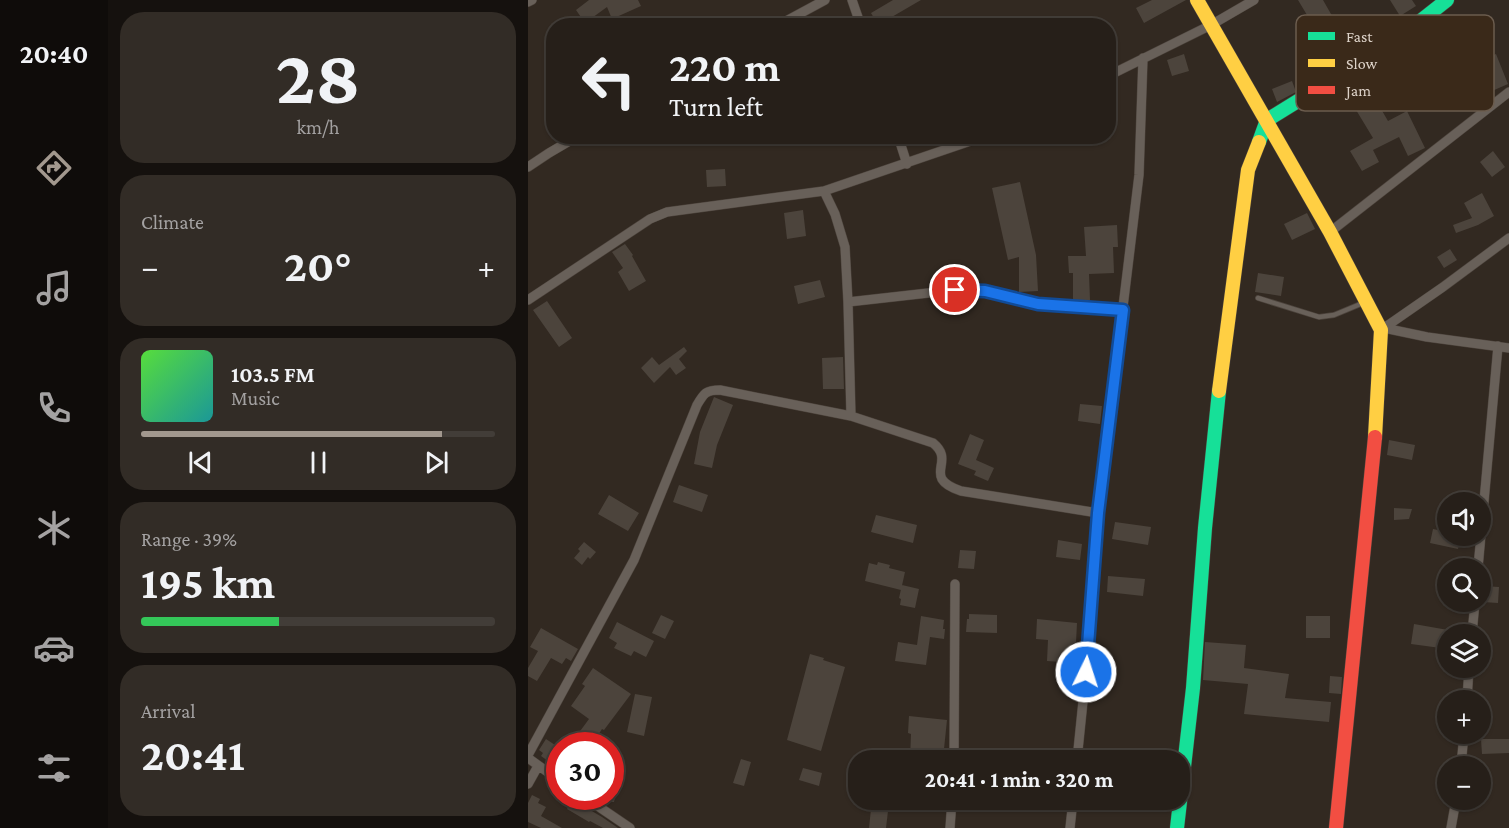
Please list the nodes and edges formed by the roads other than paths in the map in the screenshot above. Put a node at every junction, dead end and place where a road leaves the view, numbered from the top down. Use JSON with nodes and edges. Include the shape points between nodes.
{"nodes":[{"id":1,"x":825,"y":0,"type":"edge"},
{"id":2,"x":852,"y":0,"type":"edge"},
{"id":3,"x":1197,"y":0,"type":"edge"},
{"id":4,"x":1254,"y":0,"type":"edge"},
{"id":5,"x":1447,"y":0,"type":"edge"},
{"id":6,"x":1428,"y":15,"type":"edge"},
{"id":7,"x":792,"y":18,"type":"edge"},
{"id":8,"x":858,"y":18,"type":"edge"},
{"id":9,"x":1211,"y":25,"type":"junction"},
{"id":10,"x":1143,"y":58,"type":"junction"},
{"id":11,"x":1116,"y":72,"type":"edge"},
{"id":12,"x":1509,"y":92,"type":"edge"},
{"id":13,"x":1296,"y":102,"type":"edge"},
{"id":14,"x":1494,"y":104,"type":"edge"},
{"id":15,"x":1485,"y":111,"type":"edge"},
{"id":16,"x":1267,"y":120,"type":"junction"},
{"id":17,"x":564,"y":144,"type":"edge"},
{"id":18,"x":901,"y":144,"type":"edge"},
{"id":19,"x":963,"y":144,"type":"edge"},
{"id":20,"x":907,"y":164,"type":"junction"},
{"id":21,"x":528,"y":167,"type":"edge"},
{"id":22,"x":825,"y":191,"type":"junction"},
{"id":23,"x":1330,"y":232,"type":"junction"},
{"id":24,"x":1509,"y":238,"type":"edge"},
{"id":25,"x":1258,"y":298,"type":"dead end"},
{"id":26,"x":528,"y":300,"type":"edge"},
{"id":27,"x":848,"y":302,"type":"junction"},
{"id":28,"x":1365,"y":302,"type":"junction"},
{"id":29,"x":1123,"y":310,"type":"junction"},
{"id":30,"x":1383,"y":329,"type":"junction"},
{"id":31,"x":1498,"y":346,"type":"junction"},
{"id":32,"x":1509,"y":348,"type":"edge"},
{"id":33,"x":850,"y":416,"type":"junction"},
{"id":34,"x":1098,"y":513,"type":"junction"},
{"id":35,"x":1479,"y":558,"type":"edge"},
{"id":36,"x":955,"y":584,"type":"dead end"},
{"id":37,"x":954,"y":750,"type":"edge"},
{"id":38,"x":1078,"y":750,"type":"edge"},
{"id":39,"x":528,"y":757,"type":"edge"},
{"id":40,"x":538,"y":766,"type":"junction"},
{"id":41,"x":546,"y":771,"type":"edge"},
{"id":42,"x":528,"y":784,"type":"edge"},
{"id":43,"x":603,"y":810,"type":"edge"},
{"id":44,"x":951,"y":810,"type":"edge"},
{"id":45,"x":1072,"y":810,"type":"edge"},
{"id":46,"x":1454,"y":810,"type":"edge"},
{"id":47,"x":629,"y":828,"type":"edge"},
{"id":48,"x":950,"y":828,"type":"edge"},
{"id":49,"x":1070,"y":828,"type":"edge"},
{"id":50,"x":1177,"y":828,"type":"edge"},
{"id":51,"x":1336,"y":828,"type":"edge"},
{"id":52,"x":1451,"y":828,"type":"edge"}],
"edges":[{"from":1,"to":7,"type":"street"},
{"from":2,"to":8,"type":"street"},
{"from":3,"to":9,"type":"street"},
{"from":4,"to":9,"type":"street"},
{"from":5,"to":6,"type":"street"},
{"from":9,"to":10,"type":"street"},
{"from":9,"to":16,"type":"street"},
{"from":10,"to":11,"type":"street"},
{"from":10,"to":29,"type":"street","via":[[1139,175]]},
{"from":12,"to":14,"type":"street"},
{"from":13,"to":16,"type":"street"},
{"from":15,"to":23,"type":"street"},
{"from":16,"to":23,"type":"street"},
{"from":16,"to":50,"type":"street","via":[[1248,170],[1221,371]]},
{"from":17,"to":21,"type":"street"},
{"from":18,"to":20,"type":"street"},
{"from":19,"to":20,"type":"street"},
{"from":20,"to":22,"type":"street"},
{"from":22,"to":26,"type":"street","via":[[667,212],[650,219]]},
{"from":22,"to":27,"type":"street","via":[[845,247]]},
{"from":23,"to":28,"type":"street"},
{"from":24,"to":30,"type":"street"},
{"from":25,"to":28,"type":"lane","via":[[1319,317]]},
{"from":27,"to":29,"type":"street","via":[[955,290],[985,291],[1038,304]]},
{"from":27,"to":33,"type":"street"},
{"from":28,"to":30,"type":"street"},
{"from":29,"to":34,"type":"street"},
{"from":30,"to":31,"type":"street"},
{"from":30,"to":51,"type":"street","via":[[1375,446]]},
{"from":31,"to":32,"type":"street"},
{"from":31,"to":35,"type":"street"},
{"from":33,"to":34,"type":"street","via":[[940,448],[940,474],[949,487]]},
{"from":33,"to":39,"type":"street","via":[[720,390],[703,395],[634,561]]},
{"from":34,"to":38,"type":"street"},
{"from":36,"to":37,"type":"street"},
{"from":39,"to":40,"type":"street"},
{"from":40,"to":41,"type":"street"},
{"from":40,"to":42,"type":"street"},
{"from":43,"to":47,"type":"street"},
{"from":44,"to":48,"type":"street"},
{"from":45,"to":49,"type":"street"},
{"from":46,"to":52,"type":"street"}]}
